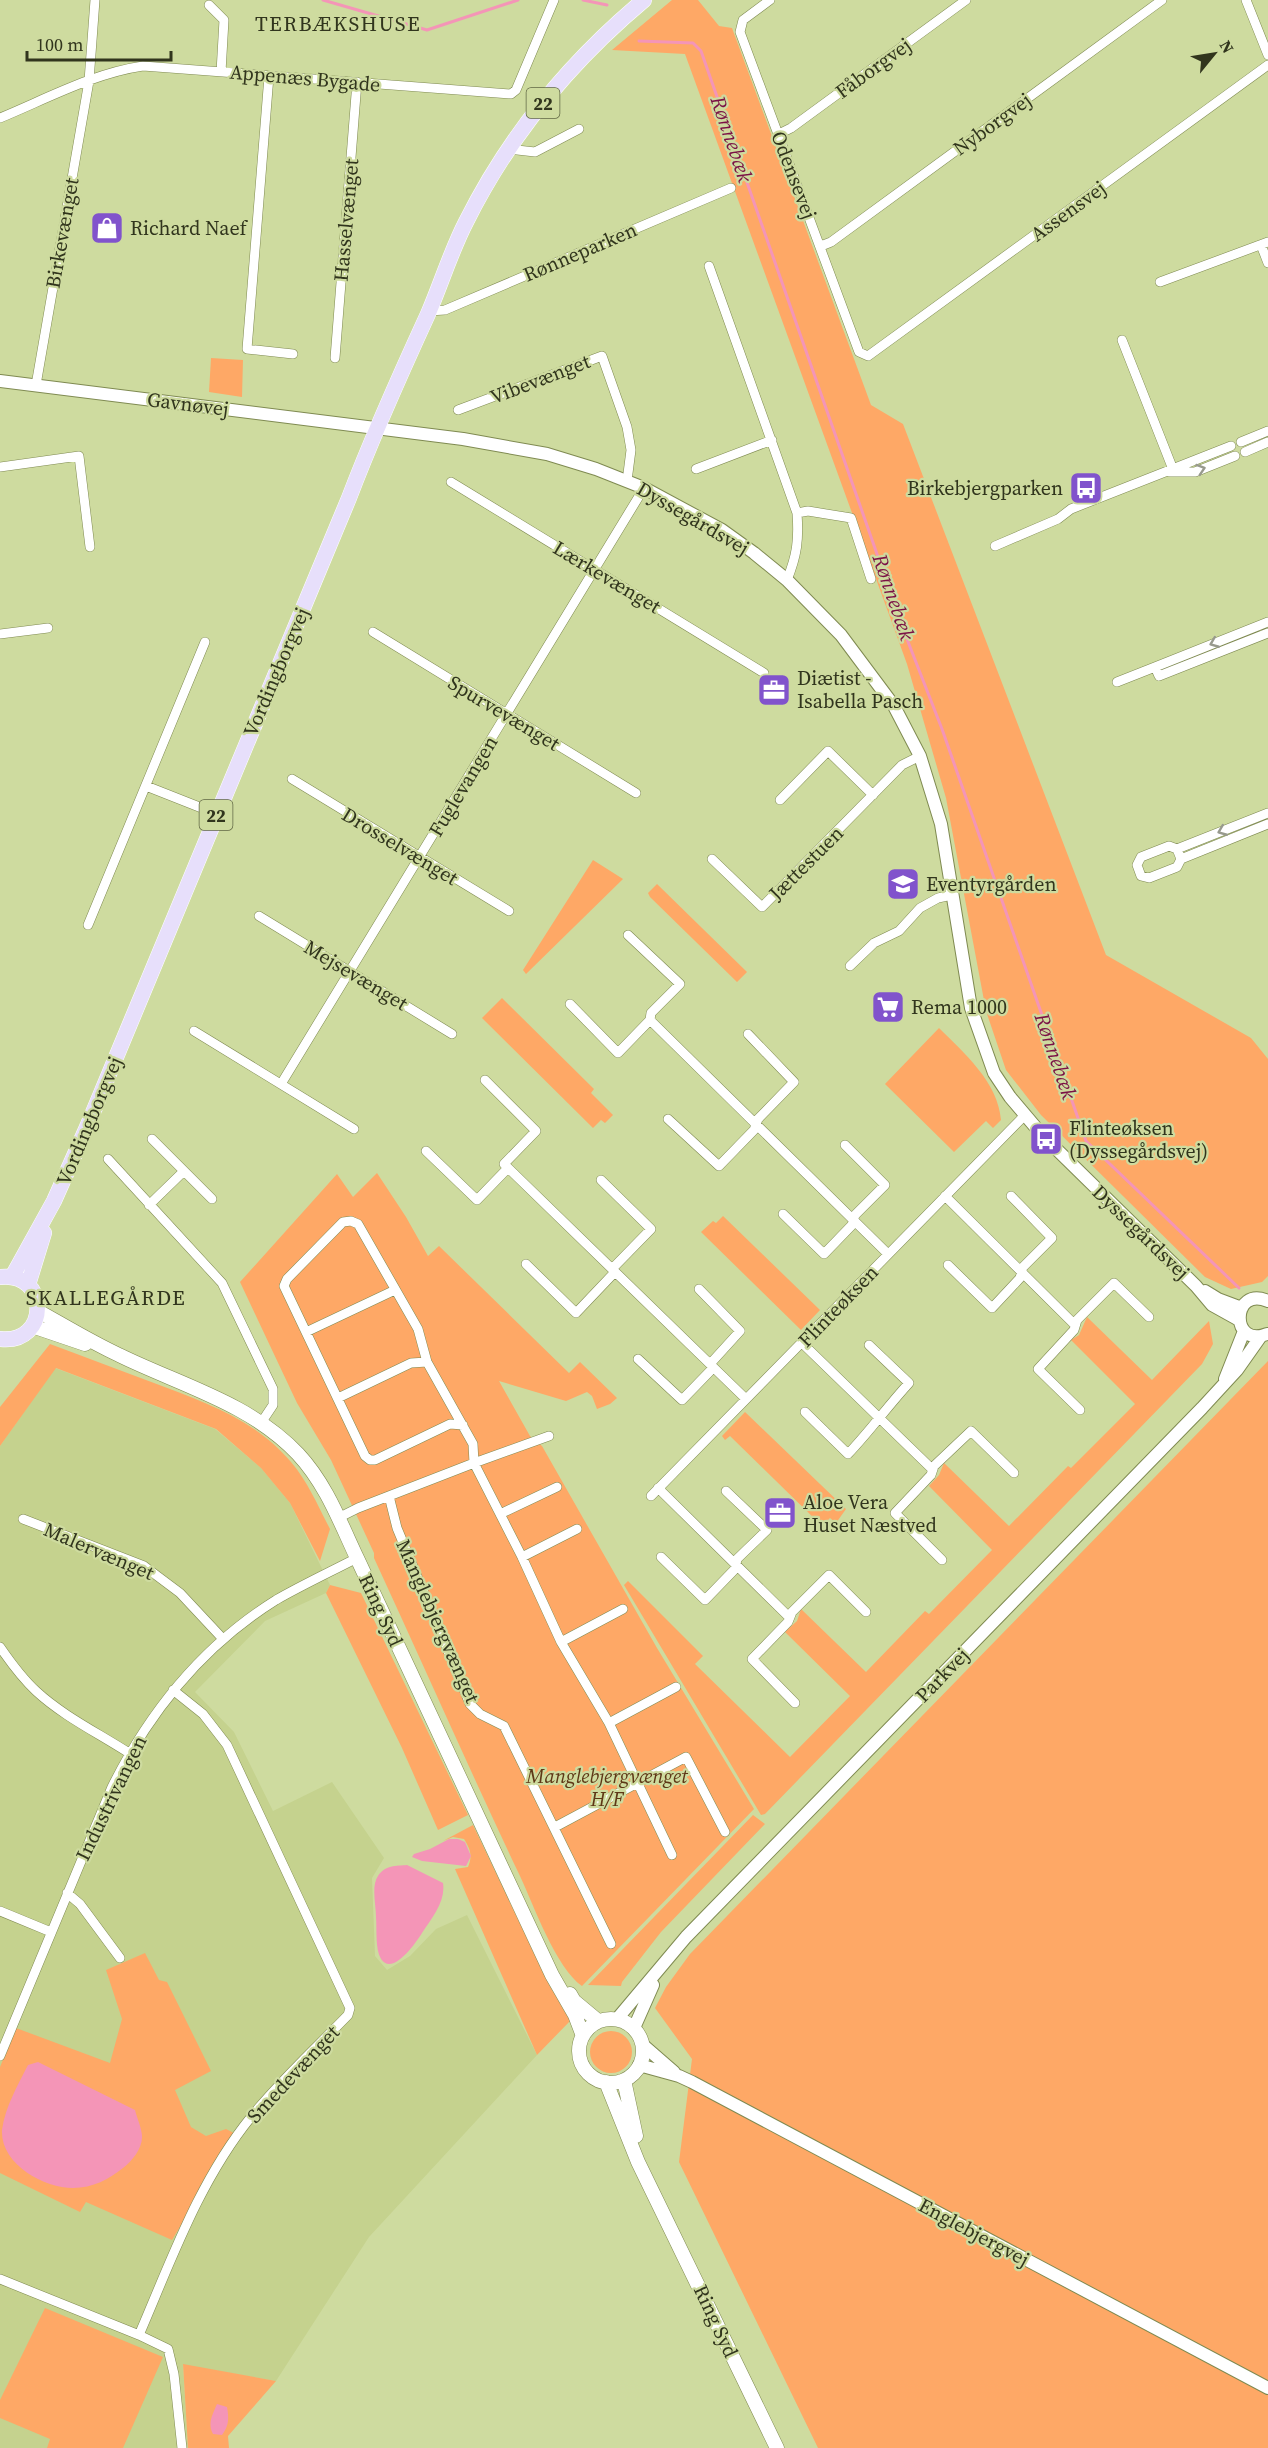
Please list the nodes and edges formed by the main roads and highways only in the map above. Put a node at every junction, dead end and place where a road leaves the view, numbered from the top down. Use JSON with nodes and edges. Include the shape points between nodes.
{"nodes":[{"id":1,"x":644,"y":0,"type":"edge"},
{"id":2,"x":54,"y":1201,"type":"junction"},
{"id":3,"x":6,"y":1277,"type":"edge"},
{"id":4,"x":28,"y":1285,"type":"junction"},
{"id":5,"x":38,"y":1311,"type":"junction"},
{"id":6,"x":32,"y":1326,"type":"junction"},
{"id":7,"x":2,"y":1344,"type":"edge"},
{"id":8,"x":118,"y":1355,"type":"junction"},
{"id":9,"x":544,"y":1957,"type":"junction"},
{"id":10,"x":598,"y":2021,"type":"junction"},
{"id":11,"x":583,"y":2036,"type":"junction"},
{"id":12,"x":624,"y":2080,"type":"junction"},
{"id":13,"x":606,"y":2082,"type":"junction"},
{"id":14,"x":656,"y":2194,"type":"junction"},
{"id":15,"x":777,"y":2448,"type":"edge"}],
"edges":[{"from":1,"to":2,"type":"main road","name":"Vordingborgvej","number":"22","via":[[579,59],[508,149],[465,224],[375,428]]},
{"from":2,"to":3,"type":"main road","name":"Vordingborgvej","number":"22"},
{"from":2,"to":4,"type":"main road","name":"Vordingborgvej","number":"22"},
{"from":3,"to":4,"type":"main road","number":"22"},
{"from":4,"to":5,"type":"main road","via":[[35,1294]]},
{"from":5,"to":6,"type":"main road"},
{"from":5,"to":8,"type":"main road","name":"Ring Syd"},
{"from":6,"to":7,"type":"main road"},
{"from":6,"to":8,"type":"main road","name":"Ring Syd"},
{"from":8,"to":9,"type":"main road","name":"Ring Syd","via":[[226,1402],[261,1423],[314,1473]]},
{"from":9,"to":10,"type":"main road","name":"Ring Syd","via":[[574,2001]]},
{"from":9,"to":11,"type":"main road","name":"Ring Syd"},
{"from":10,"to":11,"type":"main road"},
{"from":10,"to":12,"type":"main road","via":[[617,2019],[633,2028],[642,2045],[639,2065]]},
{"from":11,"to":13,"type":"main road","via":[[579,2053],[585,2069]]},
{"from":12,"to":13,"type":"main road"},
{"from":12,"to":14,"type":"main road","name":"Ring Syd","via":[[629,2110]]},
{"from":13,"to":14,"type":"main road","name":"Ring Syd","via":[[638,2162]]},
{"from":14,"to":15,"type":"main road","name":"Ring Syd"}]}
